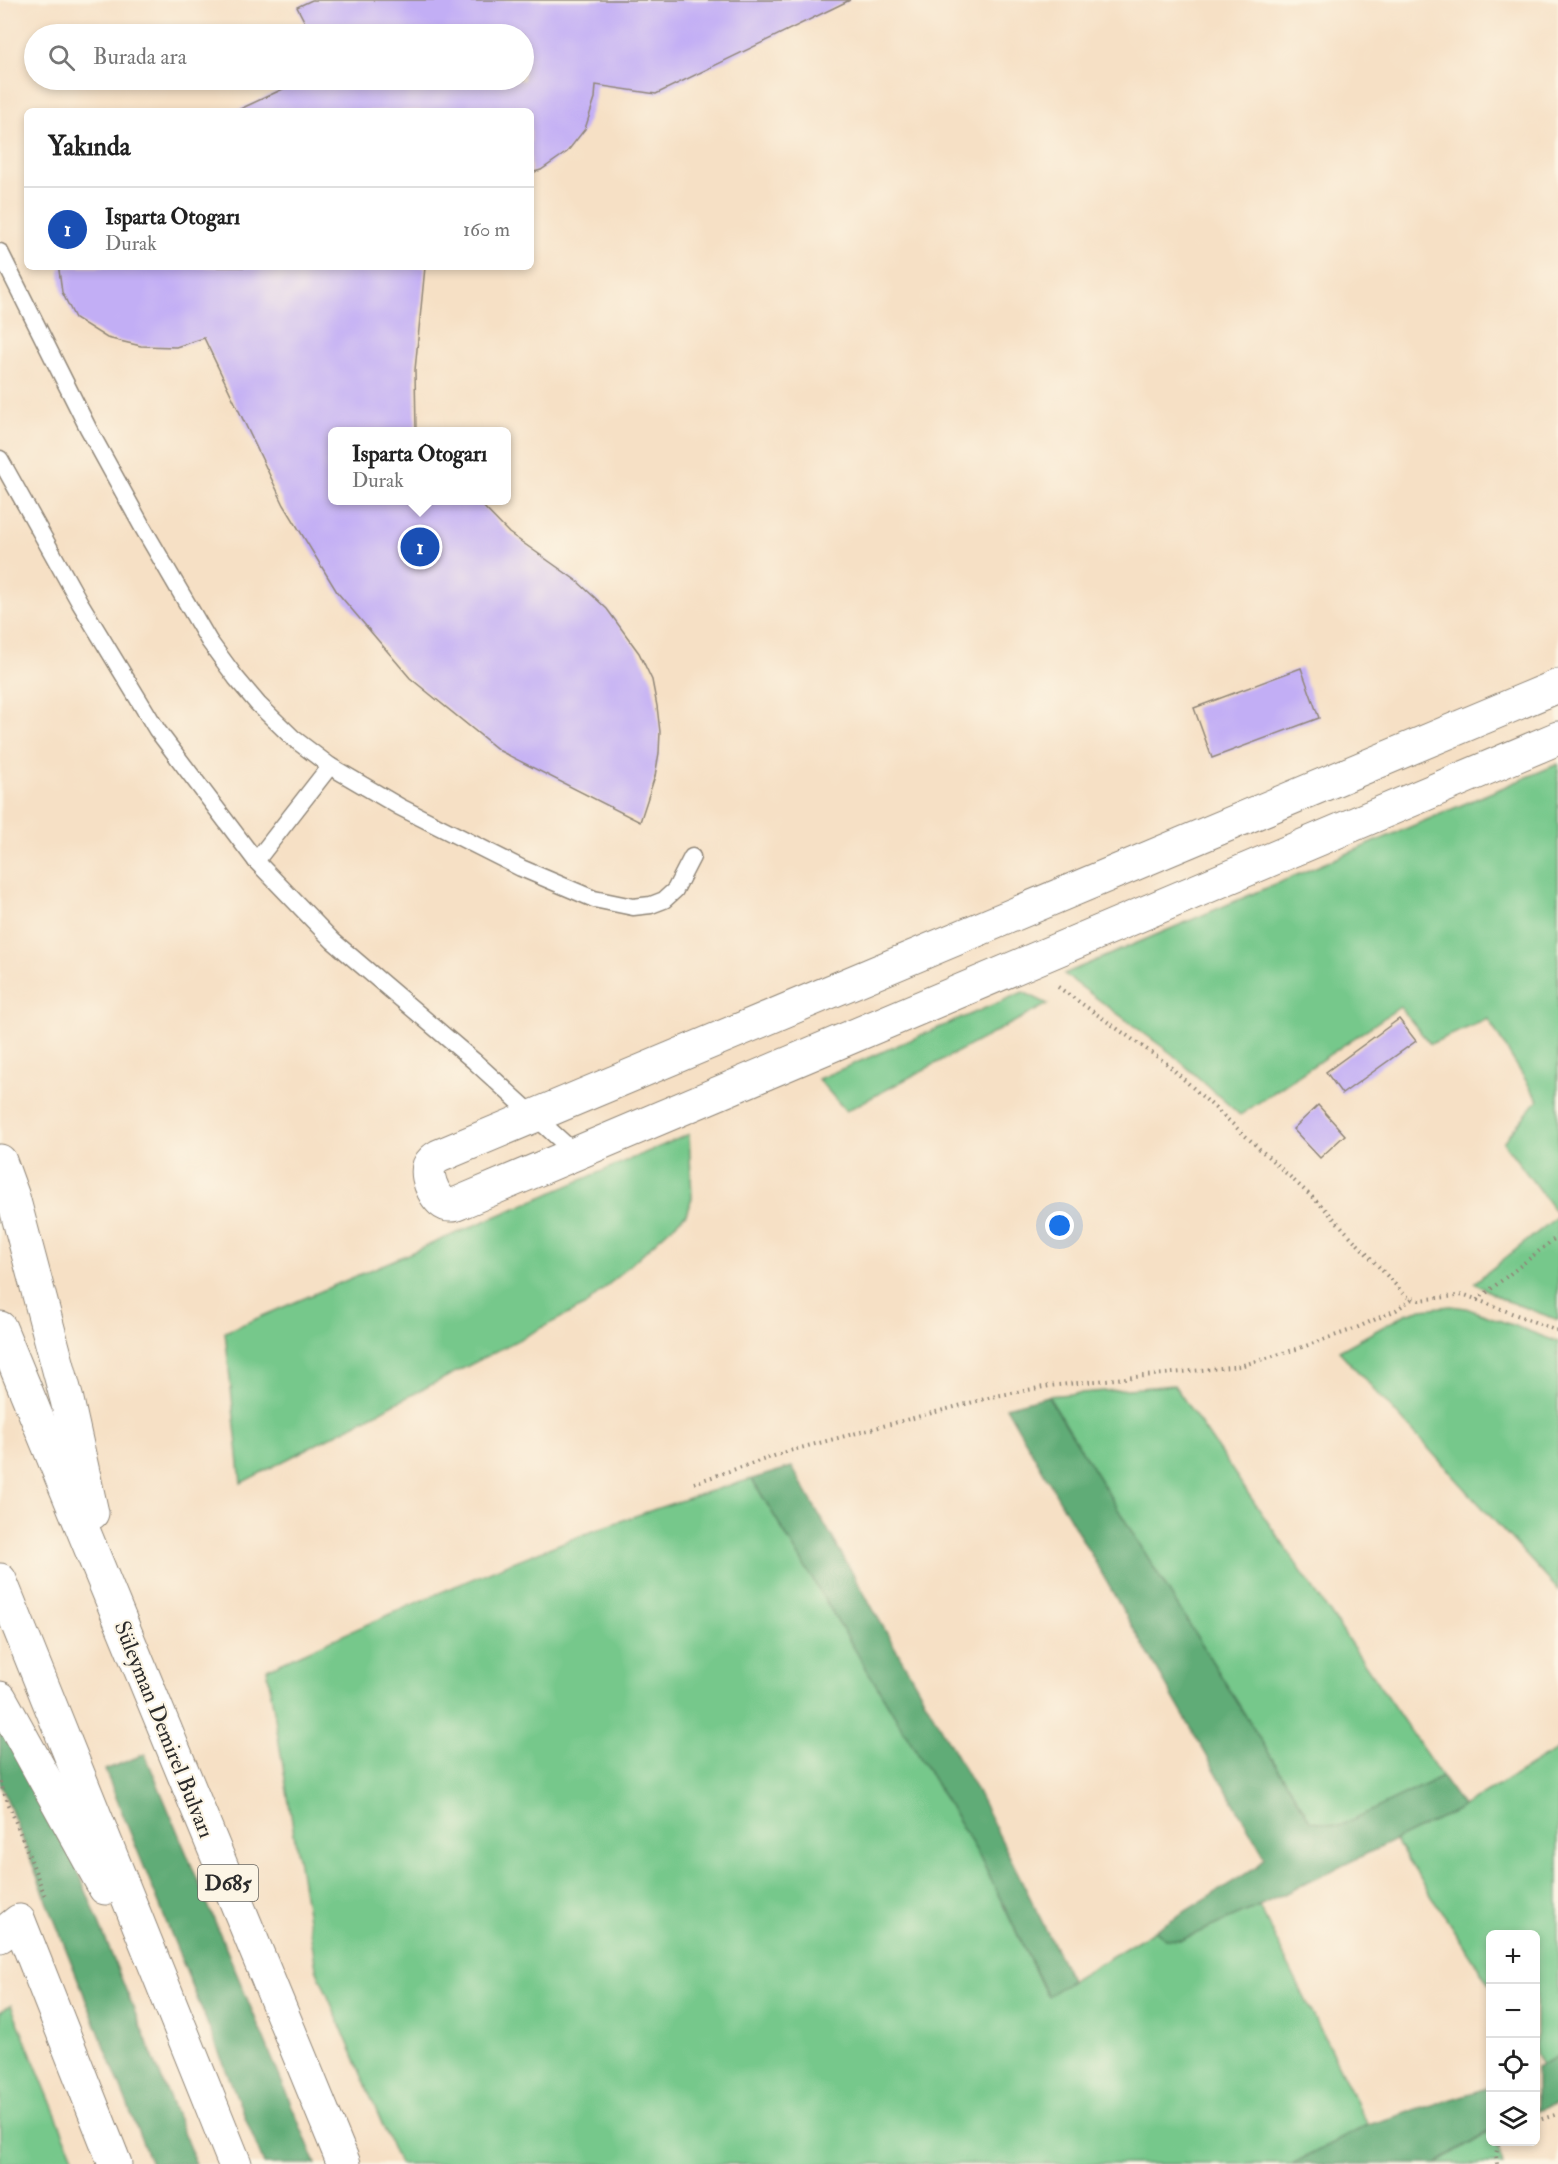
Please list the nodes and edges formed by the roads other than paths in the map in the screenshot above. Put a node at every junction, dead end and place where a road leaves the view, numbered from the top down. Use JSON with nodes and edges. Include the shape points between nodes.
{"nodes":[{"id":1,"x":0,"y":252,"type":"edge"},
{"id":2,"x":0,"y":459,"type":"edge"},
{"id":3,"x":1558,"y":686,"type":"edge"},
{"id":4,"x":1558,"y":738,"type":"edge"},
{"id":5,"x":330,"y":766,"type":"junction"},
{"id":6,"x":692,"y":857,"type":"dead end"},
{"id":7,"x":256,"y":861,"type":"junction"},
{"id":8,"x":536,"y":1115,"type":"junction"},
{"id":9,"x":576,"y":1154,"type":"junction"},
{"id":10,"x":0,"y":1161,"type":"edge"},
{"id":11,"x":0,"y":1328,"type":"edge"},
{"id":12,"x":0,"y":1580,"type":"edge"},
{"id":13,"x":113,"y":1602,"type":"junction"},
{"id":14,"x":0,"y":1698,"type":"edge"},
{"id":15,"x":10,"y":1929,"type":"edge"},
{"id":16,"x":175,"y":2013,"type":"junction"},
{"id":17,"x":115,"y":2164,"type":"edge"},
{"id":18,"x":235,"y":2164,"type":"edge"},
{"id":19,"x":344,"y":2164,"type":"edge"}],
"edges":[{"from":1,"to":5,"type":"lane","via":[[88,428],[210,641],[258,704]]},
{"from":2,"to":7,"type":"lane","via":[[157,730]]},
{"from":3,"to":8,"type":"main road"},
{"from":4,"to":9,"type":"main road"},
{"from":5,"to":6,"type":"lane","via":[[400,807],[521,868],[594,898],[633,907],[664,900],[675,890]]},
{"from":5,"to":7,"type":"lane"},
{"from":7,"to":8,"type":"lane","via":[[333,941]]},
{"from":8,"to":9,"type":"lane"},
{"from":8,"to":9,"type":"main road","via":[[431,1161],[429,1179],[441,1202],[461,1202]]},
{"from":10,"to":13,"type":"main road","via":[[67,1400]]},
{"from":11,"to":13,"type":"main road","name":"Süleyman Demirel Bulvarı","number":"D685"},
{"from":12,"to":16,"type":"main road"},
{"from":13,"to":19,"type":"main road","name":"Süleyman Demirel Bulvarı","number":"D685"},
{"from":14,"to":16,"type":"main road"},
{"from":15,"to":17,"type":"main road"},
{"from":16,"to":18,"type":"main road"}]}
